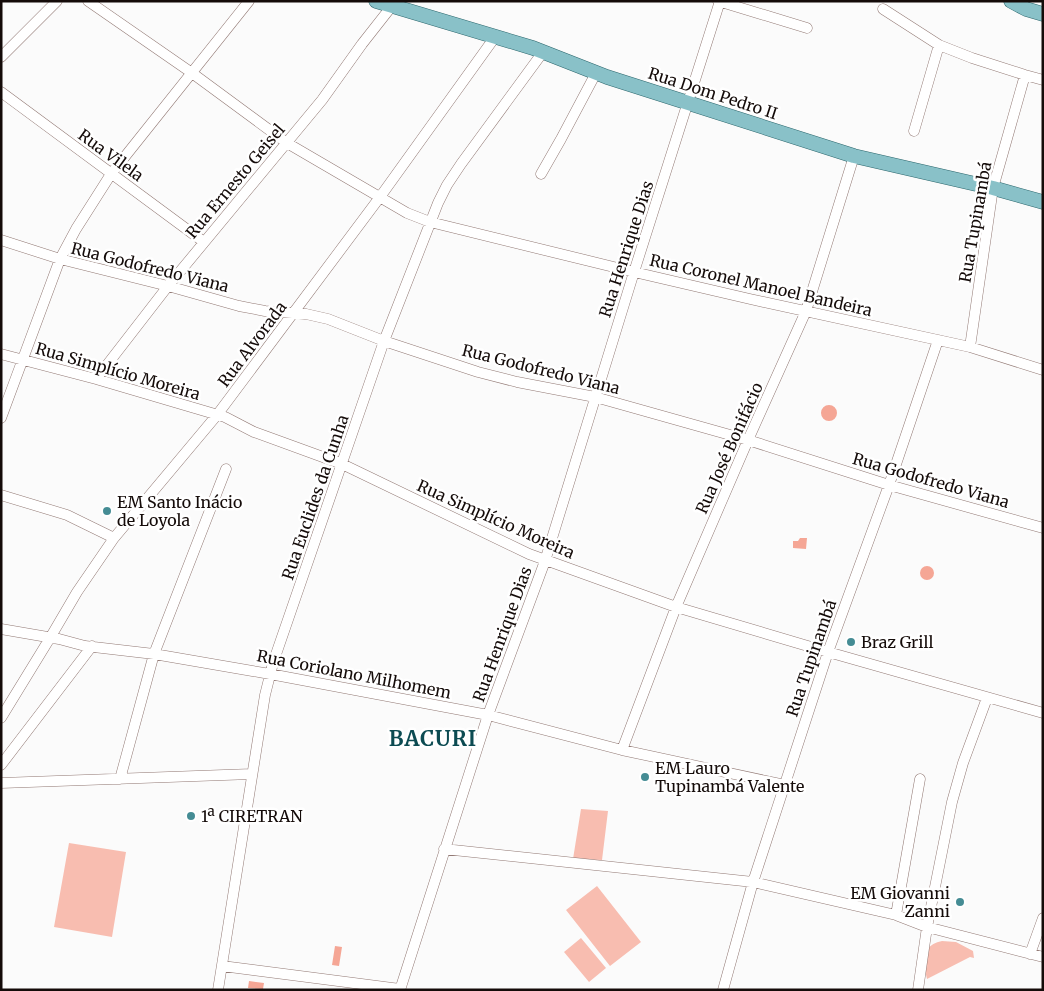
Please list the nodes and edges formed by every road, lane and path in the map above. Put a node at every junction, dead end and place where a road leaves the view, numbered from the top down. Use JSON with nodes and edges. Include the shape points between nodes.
{"nodes":[{"id":1,"x":57,"y":1,"type":"edge"},
{"id":2,"x":88,"y":1,"type":"edge"},
{"id":3,"x":249,"y":1,"type":"edge"},
{"id":4,"x":376,"y":1,"type":"edge"},
{"id":5,"x":1011,"y":1,"type":"edge"},
{"id":6,"x":719,"y":2,"type":"edge"},
{"id":7,"x":394,"y":3,"type":"edge"},
{"id":8,"x":883,"y":9,"type":"dead end"},
{"id":9,"x":1043,"y":14,"type":"edge"},
{"id":10,"x":807,"y":28,"type":"dead end"},
{"id":11,"x":500,"y":38,"type":"junction"},
{"id":12,"x":939,"y":45,"type":"junction"},
{"id":13,"x":538,"y":50,"type":"junction"},
{"id":14,"x":1,"y":57,"type":"edge"},
{"id":15,"x":192,"y":73,"type":"junction"},
{"id":16,"x":596,"y":73,"type":"junction"},
{"id":17,"x":1024,"y":75,"type":"junction"},
{"id":18,"x":1043,"y":80,"type":"edge"},
{"id":19,"x":1,"y":92,"type":"edge"},
{"id":20,"x":688,"y":104,"type":"junction"},
{"id":21,"x":914,"y":131,"type":"dead end"},
{"id":22,"x":287,"y":143,"type":"junction"},
{"id":23,"x":854,"y":156,"type":"junction"},
{"id":24,"x":111,"y":174,"type":"junction"},
{"id":25,"x":541,"y":174,"type":"dead end"},
{"id":26,"x":993,"y":188,"type":"junction"},
{"id":27,"x":384,"y":200,"type":"junction"},
{"id":28,"x":1043,"y":202,"type":"edge"},
{"id":29,"x":430,"y":222,"type":"junction"},
{"id":30,"x":1,"y":240,"type":"edge"},
{"id":31,"x":204,"y":242,"type":"junction"},
{"id":32,"x":60,"y":259,"type":"junction"},
{"id":33,"x":634,"y":272,"type":"junction"},
{"id":34,"x":168,"y":286,"type":"junction"},
{"id":35,"x":806,"y":311,"type":"junction"},
{"id":36,"x":294,"y":313,"type":"junction"},
{"id":37,"x":938,"y":340,"type":"junction"},
{"id":38,"x":384,"y":341,"type":"junction"},
{"id":39,"x":970,"y":347,"type":"junction"},
{"id":40,"x":1,"y":354,"type":"edge"},
{"id":41,"x":23,"y":360,"type":"junction"},
{"id":42,"x":1043,"y":370,"type":"edge"},
{"id":43,"x":96,"y":379,"type":"junction"},
{"id":44,"x":595,"y":397,"type":"junction"},
{"id":45,"x":221,"y":416,"type":"junction"},
{"id":46,"x":1,"y":418,"type":"edge"},
{"id":47,"x":748,"y":440,"type":"junction"},
{"id":48,"x":342,"y":464,"type":"junction"},
{"id":49,"x":226,"y":470,"type":"dead end"},
{"id":50,"x":889,"y":485,"type":"junction"},
{"id":51,"x":1,"y":495,"type":"edge"},
{"id":52,"x":1043,"y":528,"type":"edge"},
{"id":53,"x":114,"y":538,"type":"junction"},
{"id":54,"x":545,"y":561,"type":"junction"},
{"id":55,"x":676,"y":607,"type":"junction"},
{"id":56,"x":1,"y":629,"type":"edge"},
{"id":57,"x":55,"y":638,"type":"junction"},
{"id":58,"x":89,"y":646,"type":"junction"},
{"id":59,"x":828,"y":652,"type":"junction"},
{"id":60,"x":154,"y":654,"type":"junction"},
{"id":61,"x":270,"y":674,"type":"junction"},
{"id":62,"x":987,"y":698,"type":"junction"},
{"id":63,"x":1043,"y":713,"type":"edge"},
{"id":64,"x":488,"y":715,"type":"junction"},
{"id":65,"x":1,"y":718,"type":"edge"},
{"id":66,"x":622,"y":750,"type":"junction"},
{"id":67,"x":1,"y":765,"type":"edge"},
{"id":68,"x":252,"y":774,"type":"junction"},
{"id":69,"x":120,"y":779,"type":"junction"},
{"id":70,"x":920,"y":779,"type":"dead end"},
{"id":71,"x":1,"y":783,"type":"edge"},
{"id":72,"x":785,"y":785,"type":"junction"},
{"id":73,"x":444,"y":849,"type":"junction"},
{"id":74,"x":753,"y":882,"type":"junction"},
{"id":75,"x":896,"y":915,"type":"junction"},
{"id":76,"x":1043,"y":918,"type":"edge"},
{"id":77,"x":927,"y":927,"type":"junction"},
{"id":78,"x":1030,"y":954,"type":"junction"},
{"id":79,"x":1043,"y":957,"type":"edge"},
{"id":80,"x":222,"y":966,"type":"junction"},
{"id":81,"x":218,"y":990,"type":"edge"},
{"id":82,"x":400,"y":990,"type":"edge"},
{"id":83,"x":723,"y":990,"type":"edge"},
{"id":84,"x":918,"y":990,"type":"edge"}],
"edges":[{"from":1,"to":14,"type":"street"},
{"from":2,"to":15,"type":"street","name":"Rua Coronel Manoel Bandeira"},
{"from":3,"to":15,"type":"street"},
{"from":4,"to":7,"type":"main road","name":"Rua Dom Pedro II"},
{"from":5,"to":9,"type":"main road"},
{"from":6,"to":10,"type":"street"},
{"from":6,"to":20,"type":"street","name":"Rua Henrique Dias"},
{"from":7,"to":11,"type":"main road","name":"Rua Dom Pedro II"},
{"from":7,"to":22,"type":"street","name":"Rua Ernesto Geisel"},
{"from":8,"to":12,"type":"street"},
{"from":11,"to":13,"type":"main road","name":"Rua Dom Pedro II"},
{"from":11,"to":27,"type":"street","name":"Rua Alvorada"},
{"from":12,"to":17,"type":"street"},
{"from":12,"to":21,"type":"street"},
{"from":13,"to":16,"type":"main road","name":"Rua Dom Pedro II"},
{"from":13,"to":29,"type":"street","name":"Rua Euclides da Cunha","via":[[447,185]]},
{"from":15,"to":22,"type":"street","name":"Rua Coronel Manoel Bandeira"},
{"from":15,"to":24,"type":"street"},
{"from":16,"to":20,"type":"main road","name":"Rua Dom Pedro II"},
{"from":16,"to":25,"type":"street"},
{"from":17,"to":18,"type":"street"},
{"from":17,"to":26,"type":"street","name":"Rua Tupinambá"},
{"from":19,"to":24,"type":"street","name":"Rua Vilela"},
{"from":20,"to":23,"type":"main road","name":"Rua Dom Pedro II"},
{"from":20,"to":33,"type":"street","name":"Rua Henrique Dias"},
{"from":22,"to":27,"type":"street","name":"Rua Coronel Manoel Bandeira"},
{"from":22,"to":31,"type":"street","name":"Rua Ernesto Geisel"},
{"from":23,"to":26,"type":"main road","name":"Rua Dom Pedro II"},
{"from":23,"to":35,"type":"street","name":"Rua José Bonifácio"},
{"from":24,"to":31,"type":"street","name":"Rua Vilela"},
{"from":24,"to":32,"type":"street"},
{"from":26,"to":28,"type":"main road","name":"Rua Dom Pedro II"},
{"from":26,"to":39,"type":"street","name":"Rua Tupinambá"},
{"from":27,"to":29,"type":"street","name":"Rua Coronel Manoel Bandeira"},
{"from":27,"to":36,"type":"street","name":"Rua Alvorada"},
{"from":29,"to":33,"type":"street","name":"Rua Coronel Manoel Bandeira"},
{"from":29,"to":38,"type":"street","name":"Rua Euclides da Cunha"},
{"from":30,"to":32,"type":"street","name":"Rua Godofredo Viana"},
{"from":31,"to":34,"type":"street","name":"Rua Ernesto Geisel"},
{"from":32,"to":34,"type":"street","name":"Rua Godofredo Viana"},
{"from":32,"to":41,"type":"street"},
{"from":33,"to":35,"type":"street","name":"Rua Coronel Manoel Bandeira"},
{"from":33,"to":44,"type":"street","name":"Rua Henrique Dias"},
{"from":34,"to":36,"type":"street","name":"Rua Godofredo Viana","via":[[239,306]]},
{"from":34,"to":43,"type":"street","name":"Rua Ernesto Geisel"},
{"from":35,"to":37,"type":"street","name":"Rua Coronel Manoel Bandeira"},
{"from":35,"to":47,"type":"street","name":"Rua José Bonifácio"},
{"from":36,"to":38,"type":"street","name":"Rua Godofredo Viana","via":[[328,319]]},
{"from":36,"to":45,"type":"street","name":"Rua Alvorada"},
{"from":37,"to":39,"type":"street","name":"Rua Coronel Manoel Bandeira"},
{"from":37,"to":50,"type":"street","name":"Rua Tupinambá"},
{"from":38,"to":44,"type":"street","name":"Rua Godofredo Viana","via":[[478,372]]},
{"from":38,"to":48,"type":"street","name":"Rua Euclides da Cunha"},
{"from":39,"to":42,"type":"street","name":"Rua Coronel Manoel Bandeira"},
{"from":40,"to":41,"type":"street","name":"Rua Simplício Moreira"},
{"from":41,"to":43,"type":"street","name":"Rua Simplício Moreira"},
{"from":41,"to":46,"type":"street"},
{"from":43,"to":45,"type":"street","name":"Rua Simplício Moreira"},
{"from":44,"to":47,"type":"street","name":"Rua Godofredo Viana"},
{"from":44,"to":54,"type":"street","name":"Rua Henrique Dias"},
{"from":45,"to":48,"type":"street","name":"Rua Simplício Moreira","via":[[254,432]]},
{"from":45,"to":53,"type":"street","name":"Rua Alvorada"},
{"from":47,"to":50,"type":"street","name":"Rua Godofredo Viana"},
{"from":47,"to":55,"type":"street","name":"Rua José Bonifácio"},
{"from":48,"to":54,"type":"street","name":"Rua Simplício Moreira"},
{"from":48,"to":61,"type":"street","name":"Rua Euclides da Cunha"},
{"from":49,"to":60,"type":"street"},
{"from":50,"to":52,"type":"street","name":"Rua Godofredo Viana"},
{"from":50,"to":59,"type":"street","name":"Rua Tupinambá"},
{"from":51,"to":53,"type":"street","via":[[67,515]]},
{"from":53,"to":57,"type":"street","name":"Rua Alvorada","via":[[77,592]]},
{"from":54,"to":55,"type":"street","name":"Rua Simplício Moreira"},
{"from":54,"to":64,"type":"street","name":"Rua Henrique Dias"},
{"from":55,"to":59,"type":"street","name":"Rua Simplício Moreira"},
{"from":55,"to":66,"type":"street","name":"Rua José Bonifácio"},
{"from":56,"to":57,"type":"street","name":"Rua Coriolano Milhomem"},
{"from":57,"to":58,"type":"street","name":"Rua Coriolano Milhomem"},
{"from":57,"to":65,"type":"street","name":"Rua Alvorada"},
{"from":58,"to":60,"type":"street","name":"Rua Coriolano Milhomem"},
{"from":58,"to":67,"type":"street"},
{"from":59,"to":62,"type":"street","name":"Rua Simplício Moreira"},
{"from":59,"to":72,"type":"street","name":"Rua Tupinambá"},
{"from":60,"to":61,"type":"street","name":"Rua Coriolano Milhomem"},
{"from":60,"to":69,"type":"street"},
{"from":61,"to":64,"type":"street","name":"Rua Coriolano Milhomem"},
{"from":61,"to":68,"type":"street","name":"Rua Euclides da Cunha"},
{"from":62,"to":63,"type":"street","name":"Rua Simplício Moreira"},
{"from":62,"to":77,"type":"street","via":[[957,781]]},
{"from":64,"to":66,"type":"street","name":"Rua Coriolano Milhomem"},
{"from":64,"to":73,"type":"street","name":"Rua Henrique Dias"},
{"from":66,"to":72,"type":"street","name":"Rua Coriolano Milhomem"},
{"from":68,"to":69,"type":"street"},
{"from":68,"to":80,"type":"street","name":"Rua Euclides da Cunha"},
{"from":69,"to":71,"type":"street"},
{"from":70,"to":75,"type":"street"},
{"from":72,"to":74,"type":"street","name":"Rua Tupinambá"},
{"from":73,"to":74,"type":"street"},
{"from":73,"to":82,"type":"street","name":"Rua Henrique Dias"},
{"from":74,"to":75,"type":"street"},
{"from":74,"to":83,"type":"street","name":"Rua Tupinambá"},
{"from":75,"to":77,"type":"street"},
{"from":76,"to":78,"type":"street"},
{"from":77,"to":78,"type":"street"},
{"from":77,"to":84,"type":"street"},
{"from":78,"to":79,"type":"street"},
{"from":80,"to":81,"type":"street","name":"Rua Euclides da Cunha"},
{"from":80,"to":82,"type":"street"}]}
